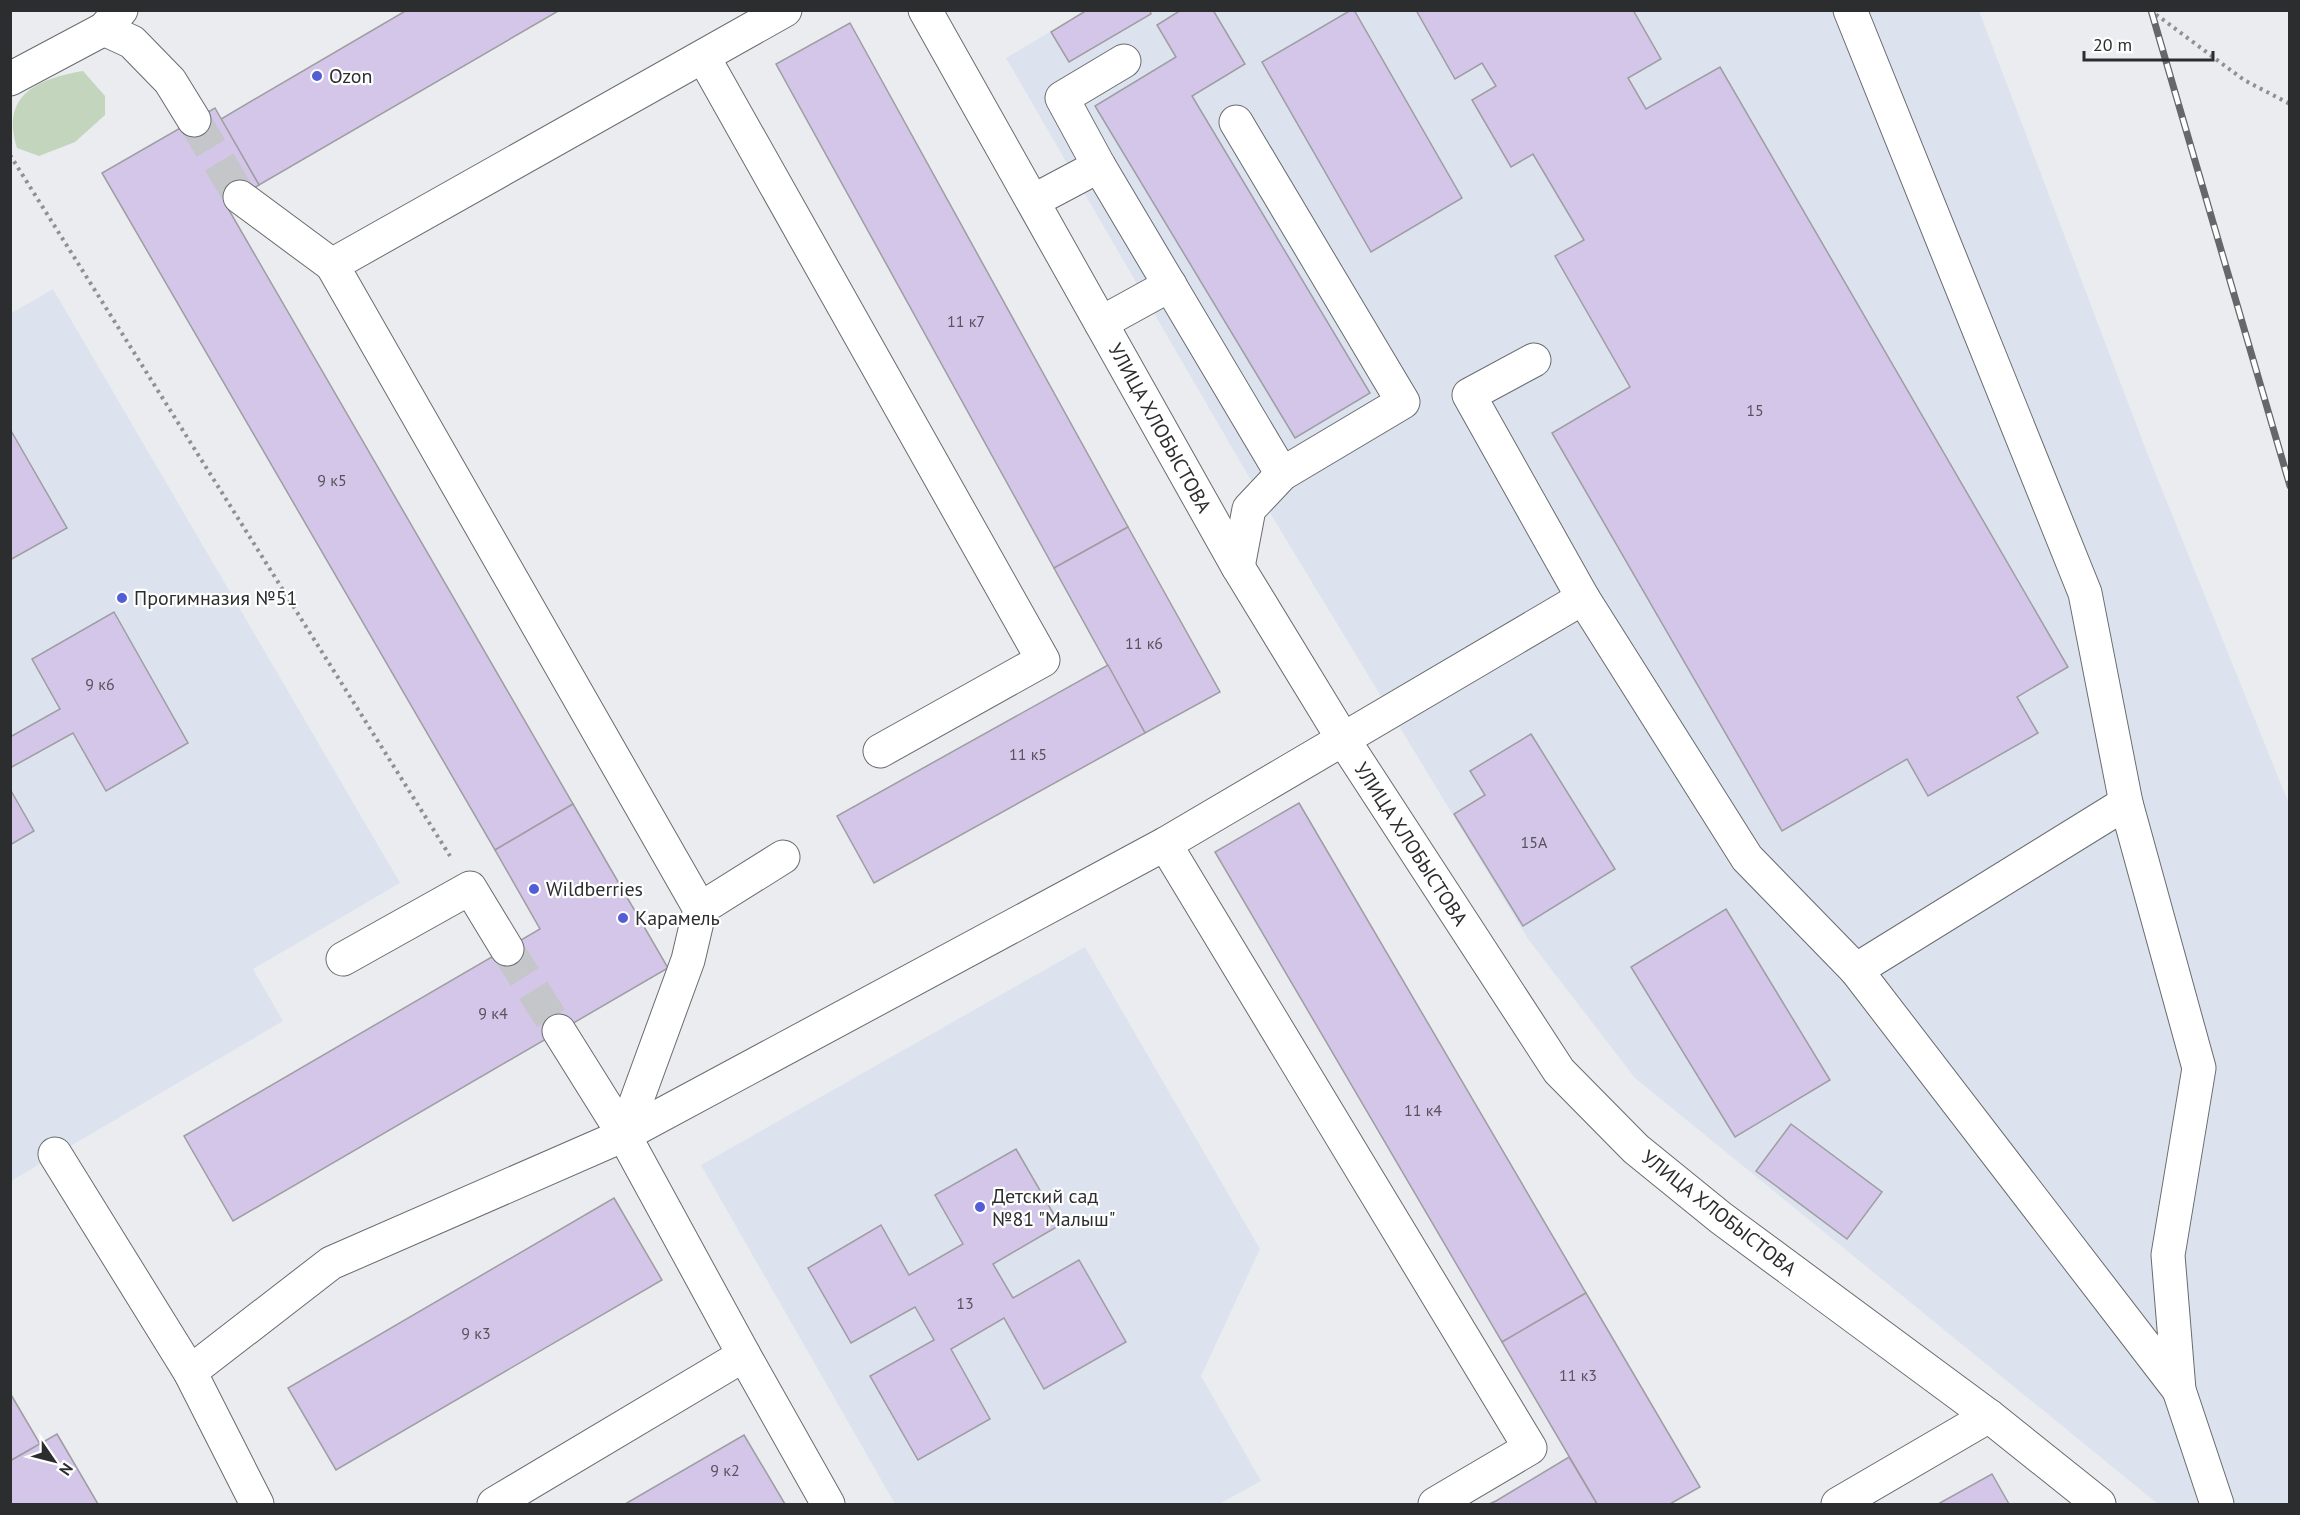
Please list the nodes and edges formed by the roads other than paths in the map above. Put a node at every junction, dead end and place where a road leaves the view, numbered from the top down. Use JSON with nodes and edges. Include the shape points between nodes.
{"nodes":[{"id":1,"x":785,"y":10,"type":"edge"},
{"id":2,"x":925,"y":10,"type":"edge"},
{"id":3,"x":1850,"y":10,"type":"edge"},
{"id":4,"x":112,"y":20,"type":"edge"},
{"id":5,"x":704,"y":58,"type":"junction"},
{"id":6,"x":1124,"y":61,"type":"dead end"},
{"id":7,"x":10,"y":80,"type":"edge"},
{"id":8,"x":194,"y":120,"type":"tunnel mouth"},
{"id":9,"x":1236,"y":122,"type":"dead end"},
{"id":10,"x":1099,"y":166,"type":"junction"},
{"id":11,"x":240,"y":197,"type":"tunnel mouth"},
{"id":12,"x":1033,"y":201,"type":"junction"},
{"id":13,"x":332,"y":265,"type":"junction"},
{"id":14,"x":1170,"y":285,"type":"junction"},
{"id":15,"x":1101,"y":323,"type":"junction"},
{"id":16,"x":1534,"y":360,"type":"dead end"},
{"id":17,"x":1282,"y":474,"type":"junction"},
{"id":18,"x":1238,"y":567,"type":"junction"},
{"id":19,"x":1583,"y":598,"type":"junction"},
{"id":20,"x":1343,"y":739,"type":"junction"},
{"id":21,"x":880,"y":751,"type":"dead end"},
{"id":22,"x":2126,"y":803,"type":"junction"},
{"id":23,"x":1165,"y":844,"type":"junction"},
{"id":24,"x":783,"y":857,"type":"dead end"},
{"id":25,"x":700,"y":909,"type":"junction"},
{"id":26,"x":507,"y":949,"type":"tunnel mouth"},
{"id":27,"x":343,"y":959,"type":"dead end"},
{"id":28,"x":1856,"y":970,"type":"junction"},
{"id":29,"x":559,"y":1031,"type":"tunnel mouth"},
{"id":30,"x":624,"y":1135,"type":"junction"},
{"id":31,"x":55,"y":1154,"type":"dead end"},
{"id":32,"x":744,"y":1354,"type":"junction"},
{"id":33,"x":190,"y":1372,"type":"junction"},
{"id":34,"x":2179,"y":1390,"type":"junction"},
{"id":35,"x":1989,"y":1416,"type":"junction"},
{"id":36,"x":257,"y":1504,"type":"edge"},
{"id":37,"x":494,"y":1504,"type":"edge"},
{"id":38,"x":828,"y":1504,"type":"edge"},
{"id":39,"x":1435,"y":1504,"type":"edge"},
{"id":40,"x":1838,"y":1504,"type":"edge"},
{"id":41,"x":2099,"y":1504,"type":"edge"},
{"id":42,"x":2217,"y":1504,"type":"edge"}],
"edges":[{"from":1,"to":5,"type":"street"},
{"from":2,"to":12,"type":"street","name":"УЛИЦА ХЛОБЫСТОВА"},
{"from":3,"to":22,"type":"street","via":[[2085,593]]},
{"from":4,"to":7,"type":"street"},
{"from":4,"to":8,"type":"street","via":[[170,81]]},
{"from":5,"to":13,"type":"street"},
{"from":5,"to":21,"type":"street","via":[[1042,660]]},
{"from":6,"to":10,"type":"street","via":[[1062,98]]},
{"from":9,"to":17,"type":"street","via":[[1403,402]]},
{"from":10,"to":12,"type":"street"},
{"from":10,"to":14,"type":"street"},
{"from":11,"to":13,"type":"street"},
{"from":12,"to":15,"type":"street","name":"УЛИЦА ХЛОБЫСТОВА"},
{"from":13,"to":25,"type":"street"},
{"from":14,"to":15,"type":"street"},
{"from":14,"to":17,"type":"street"},
{"from":15,"to":18,"type":"street","name":"УЛИЦА ХЛОБЫСТОВА"},
{"from":16,"to":19,"type":"street","via":[[1469,395]]},
{"from":17,"to":18,"type":"street","via":[[1249,508]]},
{"from":18,"to":20,"type":"street","name":"УЛИЦА ХЛОБЫСТОВА"},
{"from":19,"to":20,"type":"street"},
{"from":19,"to":28,"type":"street","via":[[1747,858]]},
{"from":20,"to":23,"type":"street"},
{"from":20,"to":35,"type":"street","name":"УЛИЦА ХЛОБЫСТОВА","via":[[1559,1071],[1636,1149],[1721,1218]]},
{"from":22,"to":28,"type":"street"},
{"from":22,"to":34,"type":"street","via":[[2199,1068],[2168,1255]]},
{"from":23,"to":30,"type":"street"},
{"from":23,"to":39,"type":"street","via":[[1530,1448]]},
{"from":24,"to":25,"type":"street"},
{"from":25,"to":30,"type":"street","via":[[688,960]]},
{"from":26,"to":27,"type":"street","via":[[471,888]]},
{"from":28,"to":34,"type":"street"},
{"from":29,"to":30,"type":"street"},
{"from":30,"to":32,"type":"street"},
{"from":30,"to":33,"type":"street","via":[[331,1263]]},
{"from":31,"to":33,"type":"street"},
{"from":32,"to":37,"type":"street"},
{"from":32,"to":38,"type":"street"},
{"from":33,"to":36,"type":"street"},
{"from":34,"to":42,"type":"street"},
{"from":35,"to":40,"type":"street"},
{"from":35,"to":41,"type":"street","name":"УЛИЦА ХЛОБЫСТОВА"}]}
